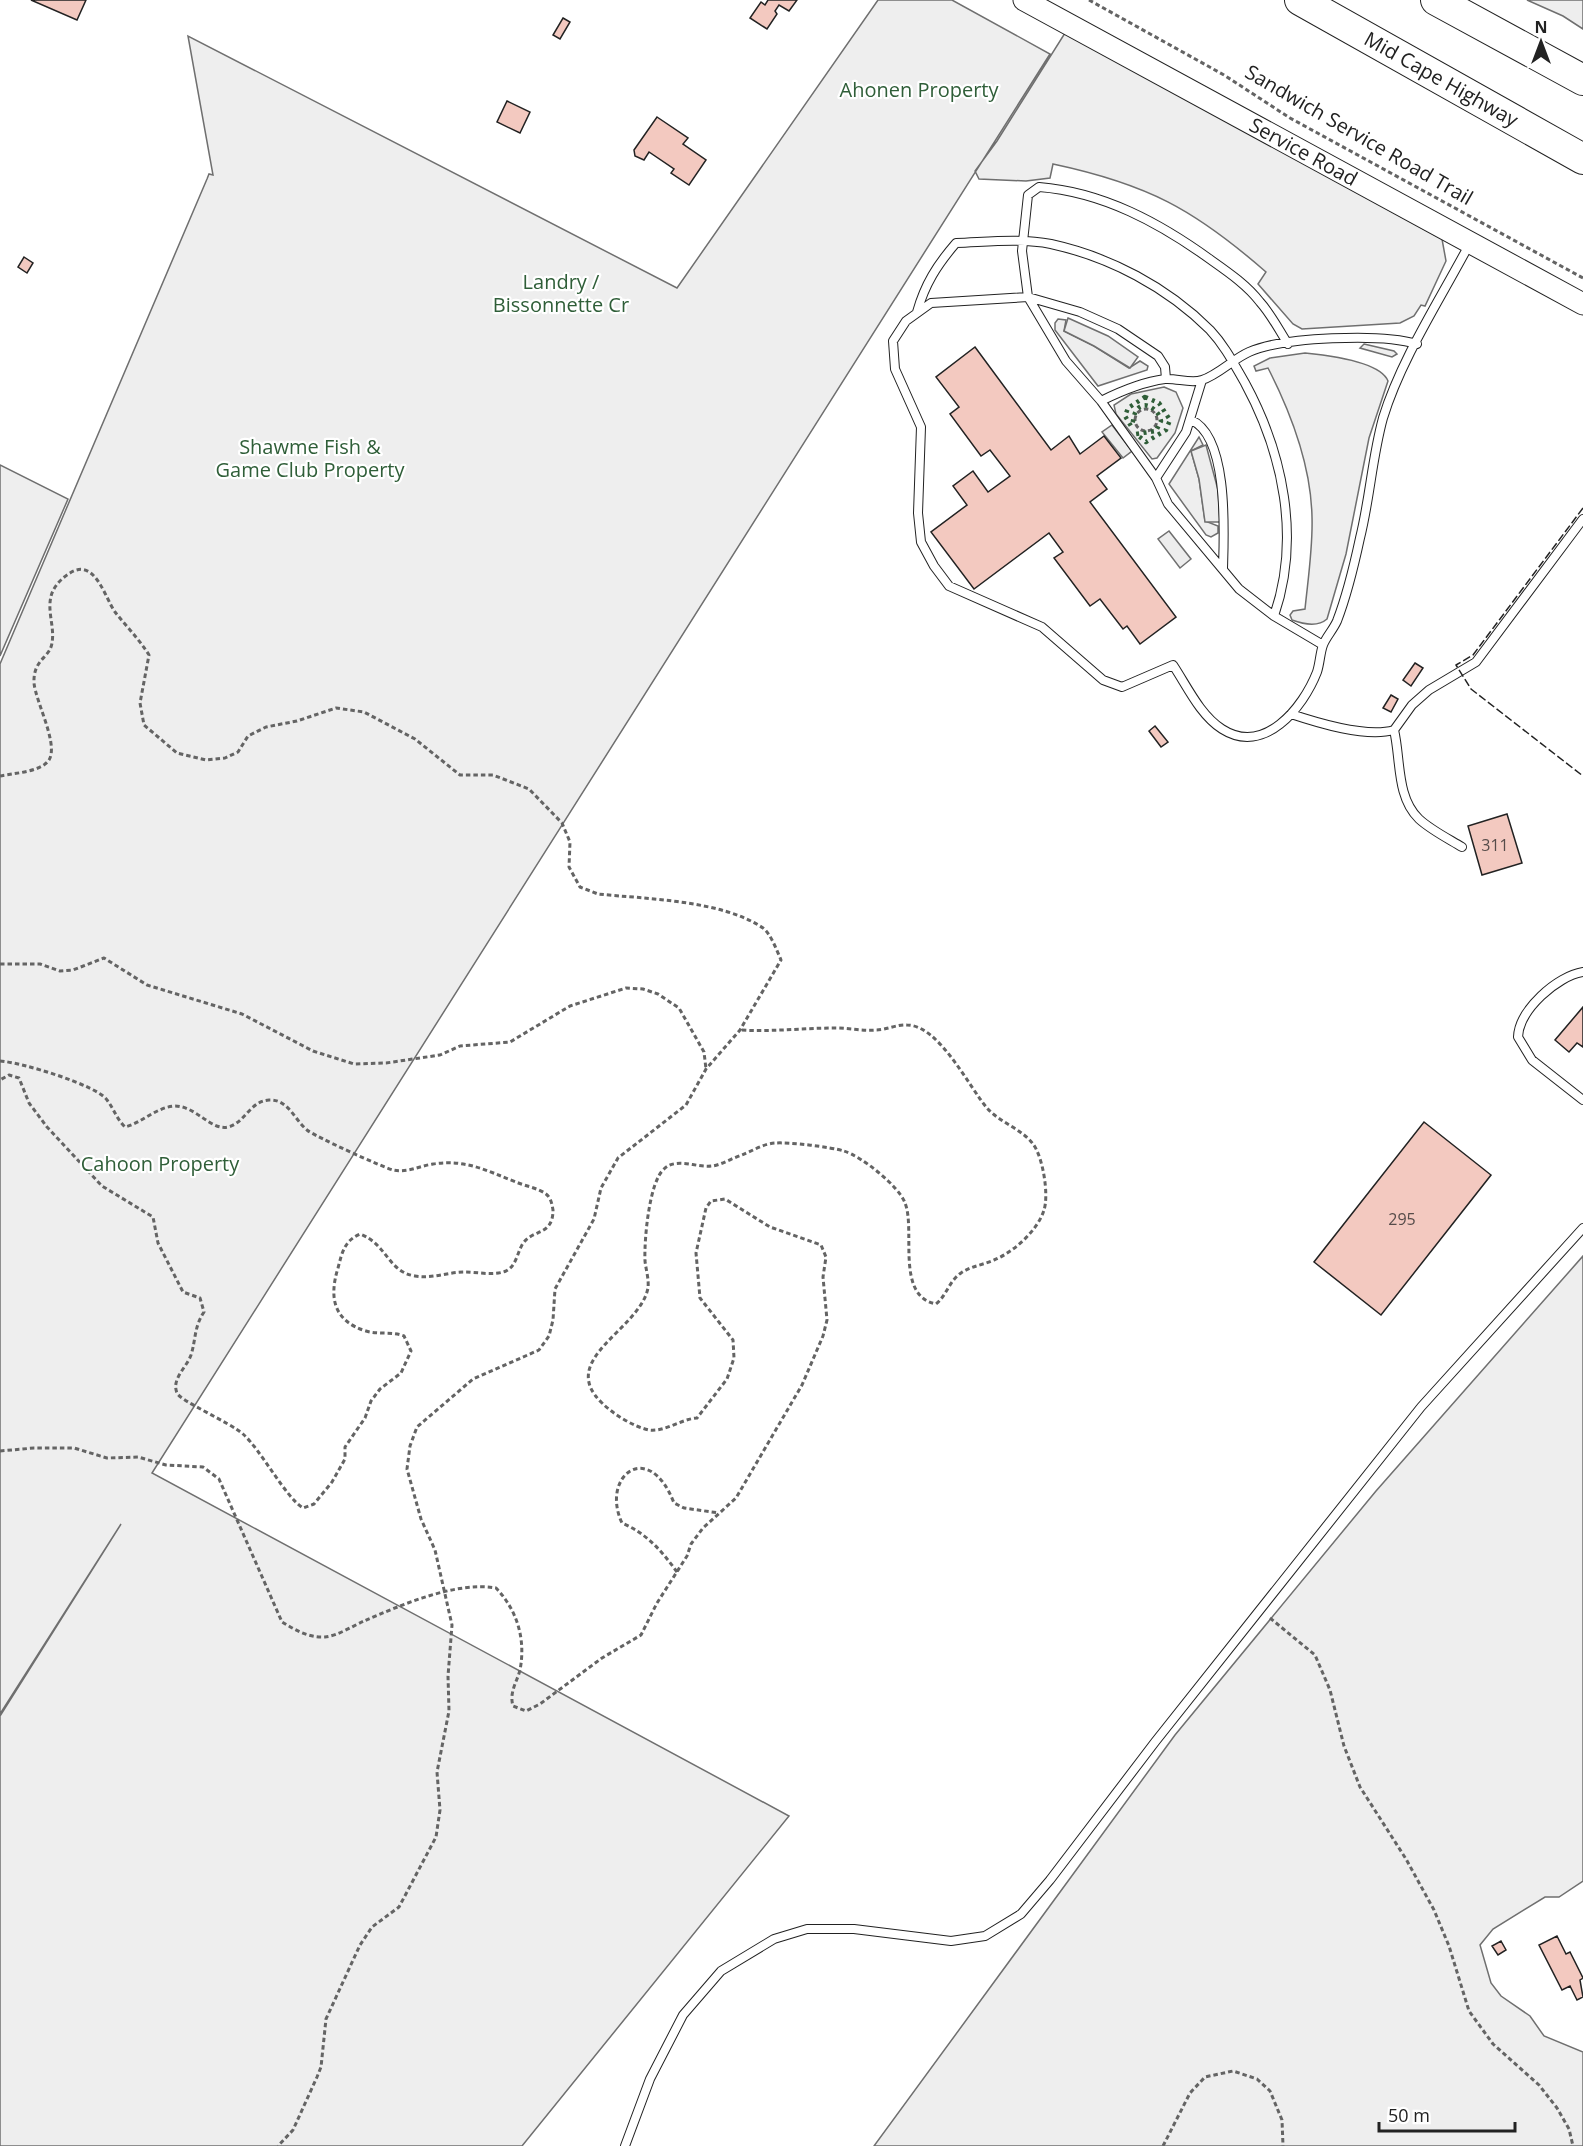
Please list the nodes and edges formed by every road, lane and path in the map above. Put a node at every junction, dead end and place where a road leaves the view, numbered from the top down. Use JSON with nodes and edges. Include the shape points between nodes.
{"nodes":[{"id":1,"x":1024,"y":0,"type":"edge"},
{"id":2,"x":1089,"y":0,"type":"edge"},
{"id":3,"x":1300,"y":0,"type":"edge"},
{"id":4,"x":1436,"y":0,"type":"edge"},
{"id":5,"x":1583,"y":80,"type":"edge"},
{"id":6,"x":1583,"y":159,"type":"edge"},
{"id":7,"x":1022,"y":240,"type":"junction"},
{"id":8,"x":1470,"y":243,"type":"junction"},
{"id":9,"x":1583,"y":278,"type":"edge"},
{"id":10,"x":1028,"y":297,"type":"junction"},
{"id":11,"x":1583,"y":304,"type":"edge"},
{"id":12,"x":917,"y":312,"type":"junction"},
{"id":13,"x":1288,"y":344,"type":"junction"},
{"id":14,"x":1417,"y":344,"type":"junction"},
{"id":15,"x":1233,"y":361,"type":"junction"},
{"id":16,"x":1166,"y":379,"type":"junction"},
{"id":17,"x":1202,"y":381,"type":"junction"},
{"id":18,"x":1101,"y":401,"type":"junction"},
{"id":19,"x":1191,"y":420,"type":"junction"},
{"id":20,"x":1146,"y":430,"type":"joint"},
{"id":21,"x":1156,"y":477,"type":"junction"},
{"id":22,"x":1583,"y":519,"type":"edge"},
{"id":23,"x":1223,"y":568,"type":"junction"},
{"id":24,"x":1274,"y":616,"type":"junction"},
{"id":25,"x":1323,"y":645,"type":"junction"},
{"id":26,"x":1291,"y":714,"type":"junction"},
{"id":27,"x":1394,"y":730,"type":"junction"},
{"id":28,"x":0,"y":776,"type":"edge"},
{"id":29,"x":1462,"y":846,"type":"dead end"},
{"id":30,"x":0,"y":964,"type":"edge"},
{"id":31,"x":1583,"y":972,"type":"edge"},
{"id":32,"x":740,"y":1030,"type":"junction"},
{"id":33,"x":0,"y":1061,"type":"edge"},
{"id":34,"x":706,"y":1069,"type":"junction"},
{"id":35,"x":0,"y":1080,"type":"edge"},
{"id":36,"x":1583,"y":1100,"type":"edge"},
{"id":37,"x":1583,"y":1228,"type":"edge"},
{"id":38,"x":0,"y":1451,"type":"edge"},
{"id":39,"x":719,"y":1513,"type":"junction"},
{"id":40,"x":677,"y":1572,"type":"junction"},
{"id":41,"x":443,"y":1593,"type":"junction"},
{"id":42,"x":1259,"y":1610,"type":"junction"},
{"id":43,"x":278,"y":2146,"type":"edge"},
{"id":44,"x":625,"y":2146,"type":"edge"},
{"id":45,"x":1163,"y":2146,"type":"edge"},
{"id":46,"x":1283,"y":2146,"type":"edge"},
{"id":47,"x":1573,"y":2146,"type":"edge"}],
"edges":[{"from":1,"to":8,"type":"street","name":"Service Road"},
{"from":2,"to":9,"type":"path","name":"Sandwich Service Road Trail","via":[[1224,75],[1290,118]]},
{"from":3,"to":6,"type":"highway","name":"Mid Cape Highway"},
{"from":4,"to":5,"type":"highway"},
{"from":7,"to":10,"type":"lane"},
{"from":7,"to":12,"type":"lane","via":[[956,243],[935,268]]},
{"from":7,"to":13,"type":"lane","via":[[1028,195],[1039,187],[1062,189],[1130,210],[1175,233],[1232,275],[1260,302]]},
{"from":7,"to":15,"type":"lane","via":[[1076,251],[1151,283],[1210,330]]},
{"from":8,"to":11,"type":"street","name":"Service Road"},
{"from":8,"to":14,"type":"lane"},
{"from":10,"to":12,"type":"lane","via":[[931,303]]},
{"from":10,"to":16,"type":"lane","via":[[1080,312],[1118,329],[1158,356]]},
{"from":10,"to":18,"type":"lane","via":[[1066,362]]},
{"from":12,"to":26,"type":"lane","via":[[897,332],[892,353],[895,369],[921,427],[921,542],[949,586],[1042,627],[1115,686],[1131,685],[1173,665],[1206,717],[1223,730],[1241,736],[1264,735]]},
{"from":13,"to":14,"type":"lane","via":[[1380,338]]},
{"from":13,"to":15,"type":"lane","via":[[1258,349]]},
{"from":14,"to":25,"type":"lane","via":[[1384,415],[1349,582],[1336,624]]},
{"from":15,"to":17,"type":"lane"},
{"from":15,"to":24,"type":"lane","via":[[1265,422],[1280,471],[1287,562]]},
{"from":16,"to":17,"type":"lane"},
{"from":16,"to":18,"type":"lane","via":[[1139,384]]},
{"from":17,"to":19,"type":"lane"},
{"from":18,"to":21,"type":"lane"},
{"from":19,"to":21,"type":"lane"},
{"from":19,"to":23,"type":"lane","via":[[1203,427],[1220,474],[1224,495]]},
{"from":20,"to":20,"type":"path","via":[[1140,429],[1135,419],[1147,409],[1154,412],[1157,422]]},
{"from":21,"to":23,"type":"lane","via":[[1168,504]]},
{"from":22,"to":27,"type":"lane","via":[[1476,662],[1429,690]]},
{"from":23,"to":24,"type":"lane","via":[[1247,597]]},
{"from":24,"to":25,"type":"lane"},
{"from":25,"to":26,"type":"lane","via":[[1317,672]]},
{"from":26,"to":27,"type":"lane","via":[[1322,724],[1376,732]]},
{"from":27,"to":29,"type":"lane","via":[[1403,790],[1411,808],[1427,826]]},
{"from":28,"to":32,"type":"path","via":[[35,769],[51,756],[34,672],[53,642],[49,605],[53,591],[61,580],[81,569],[90,572],[149,655],[140,703],[144,725],[177,753],[206,760],[225,758],[238,752],[248,736],[266,727],[336,708],[351,708],[415,739],[460,775],[493,776],[529,789],[562,823],[570,842],[569,867],[580,887],[597,894],[711,908],[765,929],[781,960]]},
{"from":30,"to":34,"type":"path","via":[[40,964],[60,971],[104,958],[147,985],[242,1014],[313,1051],[354,1064],[386,1063],[440,1055],[460,1046],[510,1042],[570,1006],[626,988],[643,989],[679,1008],[704,1052]]},
{"from":31,"to":36,"type":"lane","via":[[1559,982],[1543,996],[1524,1017],[1518,1037],[1532,1060]]},
{"from":32,"to":34,"type":"path"},
{"from":32,"to":39,"type":"path","via":[[861,1031],[907,1024],[925,1031],[959,1065],[987,1108],[1033,1144],[1044,1170],[1045,1207],[1039,1224],[1019,1242],[996,1260],[952,1279],[936,1304],[921,1298],[912,1279],[905,1202],[883,1175],[845,1151],[775,1143],[715,1166],[671,1164],[663,1169],[647,1225],[645,1298],[591,1363],[587,1375],[595,1397],[628,1421],[649,1430],[697,1418],[727,1379],[735,1358],[733,1340],[700,1298],[696,1253],[711,1201],[725,1199],[770,1227],[821,1245],[826,1257],[827,1320],[815,1360],[736,1497]]},
{"from":33,"to":35,"type":"path","via":[[39,1067],[94,1089],[107,1099],[125,1127],[173,1106],[196,1111],[226,1128],[260,1102],[281,1102],[308,1131],[394,1170],[432,1164],[472,1165],[531,1187],[552,1202],[552,1220],[548,1228],[523,1244],[513,1265],[496,1273],[407,1275],[397,1269],[373,1239],[360,1234],[351,1238],[337,1270],[333,1302],[352,1324],[367,1331],[404,1336],[411,1351],[401,1373],[371,1401],[365,1418],[345,1447],[345,1459],[332,1482],[314,1504],[303,1508],[243,1434],[177,1393],[175,1385],[190,1356],[194,1332],[204,1312],[200,1298],[183,1292],[158,1243],[153,1217],[102,1186],[47,1127],[29,1102],[19,1078],[9,1075]]},
{"from":34,"to":41,"type":"path","via":[[686,1105],[618,1158],[601,1188],[594,1219],[555,1289],[549,1336],[539,1350],[473,1379],[417,1427],[407,1469],[421,1519],[435,1550]]},
{"from":37,"to":42,"type":"lane","via":[[1421,1407]]},
{"from":38,"to":41,"type":"path","via":[[74,1448],[107,1458],[138,1457],[166,1465],[203,1467],[219,1479],[282,1622],[300,1633],[327,1637],[394,1608]]},
{"from":39,"to":40,"type":"path","via":[[691,1544]]},
{"from":39,"to":40,"type":"path","via":[[674,1503],[668,1487],[644,1468],[626,1472],[617,1495],[616,1511],[621,1523],[651,1541]]},
{"from":40,"to":41,"type":"path","via":[[641,1635],[526,1711],[513,1706],[511,1700],[520,1669],[519,1626],[511,1604],[496,1588],[483,1586]]},
{"from":41,"to":43,"type":"path","via":[[452,1625],[448,1712],[437,1772],[440,1810],[436,1837],[399,1907],[372,1927],[360,1944],[326,2019],[317,2078],[293,2130]]},
{"from":42,"to":44,"type":"lane","via":[[1021,1914],[985,1936],[951,1941],[854,1929],[807,1929],[774,1939],[721,1971],[683,2015],[650,2079]]},
{"from":42,"to":47,"type":"path","via":[[1315,1655],[1360,1787],[1434,1910],[1469,2011],[1493,2044],[1539,2085],[1557,2108]]},
{"from":45,"to":46,"type":"path","via":[[1190,2093],[1205,2078],[1233,2071],[1257,2079],[1270,2091],[1282,2120]]}]}
